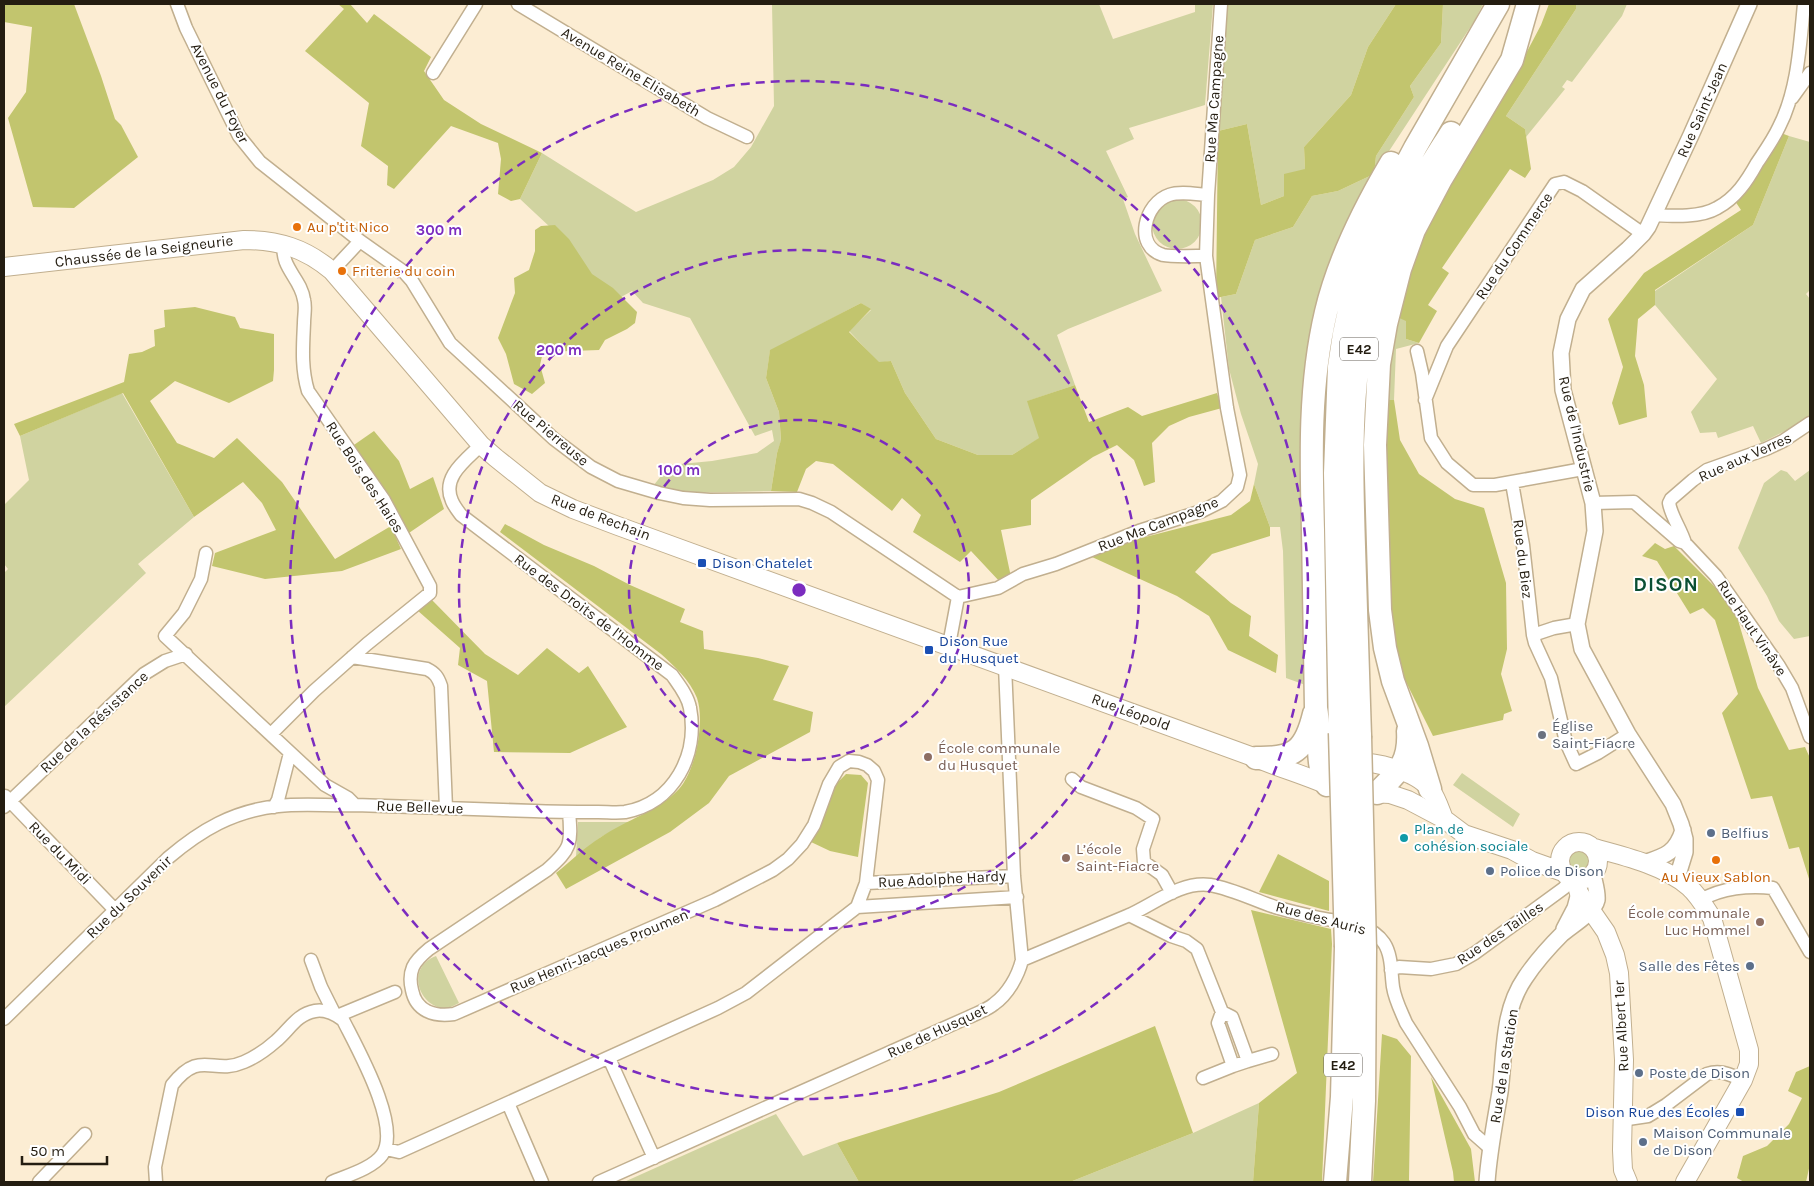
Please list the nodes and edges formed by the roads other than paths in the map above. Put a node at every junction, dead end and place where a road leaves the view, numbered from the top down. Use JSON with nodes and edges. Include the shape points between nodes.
{"nodes":[{"id":1,"x":177,"y":4,"type":"edge"},
{"id":2,"x":476,"y":4,"type":"edge"},
{"id":3,"x":518,"y":4,"type":"edge"},
{"id":4,"x":1220,"y":4,"type":"edge"},
{"id":5,"x":1498,"y":4,"type":"edge"},
{"id":6,"x":1527,"y":4,"type":"edge"},
{"id":7,"x":1749,"y":4,"type":"edge"},
{"id":8,"x":1804,"y":4,"type":"edge"},
{"id":9,"x":433,"y":73,"type":"dead end"},
{"id":10,"x":1810,"y":73,"type":"edge"},
{"id":11,"x":1790,"y":100,"type":"junction"},
{"id":12,"x":747,"y":137,"type":"dead end"},
{"id":13,"x":1415,"y":148,"type":"junction"},
{"id":14,"x":1208,"y":195,"type":"junction"},
{"id":15,"x":1653,"y":215,"type":"junction"},
{"id":16,"x":1643,"y":234,"type":"junction"},
{"id":17,"x":360,"y":241,"type":"junction"},
{"id":18,"x":284,"y":244,"type":"junction"},
{"id":19,"x":1206,"y":256,"type":"junction"},
{"id":20,"x":4,"y":267,"type":"edge"},
{"id":21,"x":332,"y":270,"type":"junction"},
{"id":22,"x":1416,"y":351,"type":"dead end"},
{"id":23,"x":1425,"y":400,"type":"junction"},
{"id":24,"x":1810,"y":423,"type":"edge"},
{"id":25,"x":481,"y":445,"type":"junction"},
{"id":26,"x":1584,"y":469,"type":"junction"},
{"id":27,"x":1512,"y":483,"type":"junction"},
{"id":28,"x":1593,"y":503,"type":"junction"},
{"id":29,"x":1685,"y":543,"type":"junction"},
{"id":30,"x":206,"y":552,"type":"dead end"},
{"id":31,"x":958,"y":596,"type":"junction"},
{"id":32,"x":1577,"y":624,"type":"junction"},
{"id":33,"x":1533,"y":635,"type":"junction"},
{"id":34,"x":949,"y":645,"type":"junction"},
{"id":35,"x":186,"y":654,"type":"junction"},
{"id":36,"x":352,"y":657,"type":"junction"},
{"id":37,"x":1005,"y":666,"type":"junction"},
{"id":38,"x":1316,"y":708,"type":"junction"},
{"id":39,"x":1407,"y":722,"type":"junction"},
{"id":40,"x":271,"y":734,"type":"junction"},
{"id":41,"x":1350,"y":734,"type":"junction"},
{"id":42,"x":1628,"y":734,"type":"junction"},
{"id":43,"x":1810,"y":737,"type":"edge"},
{"id":44,"x":290,"y":752,"type":"junction"},
{"id":45,"x":1256,"y":758,"type":"junction"},
{"id":46,"x":1400,"y":770,"type":"junction"},
{"id":47,"x":1324,"y":776,"type":"junction"},
{"id":48,"x":1072,"y":779,"type":"dead end"},
{"id":49,"x":1430,"y":789,"type":"junction"},
{"id":50,"x":1376,"y":793,"type":"junction"},
{"id":51,"x":6,"y":801,"type":"edge"},
{"id":52,"x":355,"y":805,"type":"junction"},
{"id":53,"x":274,"y":806,"type":"junction"},
{"id":54,"x":446,"y":808,"type":"junction"},
{"id":55,"x":569,"y":812,"type":"junction"},
{"id":56,"x":1444,"y":819,"type":"junction"},
{"id":57,"x":1683,"y":830,"type":"junction"},
{"id":58,"x":1594,"y":848,"type":"junction"},
{"id":59,"x":1512,"y":850,"type":"junction"},
{"id":60,"x":1562,"y":851,"type":"junction"},
{"id":61,"x":1644,"y":863,"type":"junction"},
{"id":62,"x":1593,"y":874,"type":"junction"},
{"id":63,"x":1014,"y":876,"type":"junction"},
{"id":64,"x":1677,"y":878,"type":"junction"},
{"id":65,"x":1572,"y":881,"type":"junction"},
{"id":66,"x":866,"y":883,"type":"junction"},
{"id":67,"x":1172,"y":893,"type":"junction"},
{"id":68,"x":1017,"y":897,"type":"junction"},
{"id":69,"x":1701,"y":900,"type":"junction"},
{"id":70,"x":857,"y":907,"type":"junction"},
{"id":71,"x":1591,"y":910,"type":"junction"},
{"id":72,"x":116,"y":911,"type":"junction"},
{"id":73,"x":1129,"y":915,"type":"junction"},
{"id":74,"x":1561,"y":935,"type":"junction"},
{"id":75,"x":1355,"y":948,"type":"junction"},
{"id":76,"x":1810,"y":952,"type":"edge"},
{"id":77,"x":311,"y":960,"type":"dead end"},
{"id":78,"x":1022,"y":960,"type":"junction"},
{"id":79,"x":1391,"y":970,"type":"junction"},
{"id":80,"x":395,"y":992,"type":"dead end"},
{"id":81,"x":1222,"y":1012,"type":"junction"},
{"id":82,"x":336,"y":1014,"type":"junction"},
{"id":83,"x":4,"y":1019,"type":"edge"},
{"id":84,"x":1272,"y":1054,"type":"dead end"},
{"id":85,"x":609,"y":1058,"type":"junction"},
{"id":86,"x":1248,"y":1062,"type":"junction"},
{"id":87,"x":1233,"y":1066,"type":"junction"},
{"id":88,"x":1203,"y":1078,"type":"dead end"},
{"id":89,"x":1741,"y":1084,"type":"junction"},
{"id":90,"x":508,"y":1103,"type":"junction"},
{"id":91,"x":1621,"y":1120,"type":"junction"},
{"id":92,"x":85,"y":1134,"type":"dead end"},
{"id":93,"x":386,"y":1149,"type":"junction"},
{"id":94,"x":1491,"y":1149,"type":"junction"},
{"id":95,"x":654,"y":1158,"type":"junction"},
{"id":96,"x":39,"y":1182,"type":"edge"},
{"id":97,"x":156,"y":1182,"type":"edge"},
{"id":98,"x":332,"y":1182,"type":"edge"},
{"id":99,"x":542,"y":1182,"type":"edge"},
{"id":100,"x":599,"y":1182,"type":"edge"},
{"id":101,"x":1335,"y":1182,"type":"edge"},
{"id":102,"x":1360,"y":1182,"type":"edge"},
{"id":103,"x":1487,"y":1182,"type":"edge"},
{"id":104,"x":1628,"y":1182,"type":"edge"},
{"id":105,"x":1686,"y":1182,"type":"edge"}],
"edges":[{"from":1,"to":17,"type":"street","name":"Avenue du Foyer","via":[[239,136],[260,162]]},
{"from":2,"to":9,"type":"street"},
{"from":3,"to":12,"type":"street","name":"Avenue Reine Elisabeth","via":[[707,118]]},
{"from":4,"to":14,"type":"street","name":"Rue Ma Campagne"},
{"from":5,"to":13,"type":"highway","number":"E42"},
{"from":6,"to":39,"type":"highway","via":[[1512,60],[1414,230],[1400,269],[1379,364],[1375,445],[1380,610],[1385,648]]},
{"from":6,"to":41,"type":"highway","number":"E42","via":[[1504,50],[1430,166],[1402,217],[1385,251],[1361,333],[1353,407]]},
{"from":7,"to":15,"type":"street","name":"Rue Saint-Jean"},
{"from":8,"to":11,"type":"street"},
{"from":10,"to":11,"type":"street"},
{"from":11,"to":15,"type":"street","via":[[1780,126],[1732,199],[1716,210],[1687,216]]},
{"from":13,"to":38,"type":"highway","via":[[1392,161],[1370,198],[1336,279],[1317,360],[1311,445]]},
{"from":13,"to":41,"type":"highway","number":"E42","via":[[1367,247],[1354,287],[1338,367],[1335,473]]},
{"from":14,"to":19,"type":"street","name":"Rue Ma Campagne"},
{"from":14,"to":19,"type":"street","via":[[1177,193],[1158,200],[1146,219],[1145,229],[1152,248],[1163,255]]},
{"from":15,"to":16,"type":"street","name":"Rue de l'Industrie"},
{"from":16,"to":23,"type":"street","name":"Rue du Commerce","via":[[1582,191],[1564,182],[1555,184],[1447,346]]},
{"from":16,"to":26,"type":"street","name":"Rue de l'Industrie","via":[[1583,289],[1568,319],[1560,354],[1563,390]]},
{"from":17,"to":21,"type":"street"},
{"from":17,"to":31,"type":"street","name":"Rue Pierreuse","via":[[412,281],[450,343],[554,439],[591,467],[626,483],[683,498],[782,498],[812,503],[831,512]]},
{"from":18,"to":20,"type":"main road","name":"Chaussée de la Seigneurie","via":[[271,240],[244,240]]},
{"from":18,"to":21,"type":"main road","name":"Chaussée de la Seigneurie","via":[[305,252]]},
{"from":18,"to":36,"type":"street","name":"Rue Bois des Haies","via":[[282,253],[286,264],[305,301],[302,361],[308,391],[384,500],[430,586],[430,594]]},
{"from":19,"to":31,"type":"street","name":"Rue Ma Campagne","via":[[1227,408],[1240,474],[1237,487],[1222,501],[1202,511],[1023,574],[998,588]]},
{"from":21,"to":25,"type":"main road","name":"Rue de Rechain"},
{"from":22,"to":23,"type":"street"},
{"from":23,"to":27,"type":"street","via":[[1431,438],[1447,463],[1473,485]]},
{"from":24,"to":29,"type":"street","name":"Rue aux Verres","via":[[1783,442],[1707,470],[1671,499],[1670,507]]},
{"from":25,"to":34,"type":"main road","name":"Rue de Rechain","via":[[540,493],[573,509]]},
{"from":25,"to":55,"type":"street","name":"Rue des Droits de l'Homme","via":[[454,471],[450,485],[451,500],[461,515],[672,675],[690,707],[692,734],[689,754],[680,774],[666,790],[644,806],[624,812]]},
{"from":26,"to":27,"type":"street"},
{"from":26,"to":28,"type":"street","name":"Rue de l'Industrie"},
{"from":27,"to":33,"type":"street","name":"Rue du Biez"},
{"from":28,"to":29,"type":"street","name":"Rue Haut Vinâve","via":[[1634,502]]},
{"from":28,"to":32,"type":"street","name":"Rue de l'Industrie","via":[[1595,531]]},
{"from":29,"to":43,"type":"street","name":"Rue Haut Vinâve","via":[[1716,576],[1779,666],[1792,688]]},
{"from":30,"to":35,"type":"street","name":"Rue Bellevue","via":[[201,579],[184,613],[165,636]]},
{"from":31,"to":34,"type":"street"},
{"from":32,"to":33,"type":"street"},
{"from":32,"to":42,"type":"street","via":[[1582,649]]},
{"from":33,"to":42,"type":"street","name":"Rue du Biez","via":[[1551,678],[1566,742],[1576,764]]},
{"from":34,"to":37,"type":"main road","name":"Rue de Rechain"},
{"from":35,"to":40,"type":"street","name":"Rue Bellevue"},
{"from":35,"to":51,"type":"street","name":"Rue de la Résistance","via":[[165,660],[144,674]]},
{"from":36,"to":40,"type":"street","name":"Rue Bois des Haies"},
{"from":36,"to":54,"type":"street","via":[[427,669],[439,679]]},
{"from":37,"to":45,"type":"main road","name":"Rue Léopold"},
{"from":37,"to":63,"type":"street","name":"Rue de Husquet"},
{"from":38,"to":45,"type":"highway","via":[[1309,734],[1294,751],[1282,757]]},
{"from":38,"to":47,"type":"highway"},
{"from":39,"to":46,"type":"highway","via":[[1407,755]]},
{"from":39,"to":49,"type":"highway"},
{"from":40,"to":44,"type":"street","name":"Rue Bellevue"},
{"from":41,"to":75,"type":"highway","number":"E42","bridge":true},
{"from":42,"to":57,"type":"street","via":[[1673,804]]},
{"from":44,"to":52,"type":"street","name":"Rue Bellevue","via":[[325,785]]},
{"from":44,"to":53,"type":"street"},
{"from":45,"to":47,"type":"main road","name":"Rue Léopold","via":[[1298,766]]},
{"from":46,"to":47,"type":"main road","name":"Rue Léopold","via":[[1355,762]]},
{"from":46,"to":49,"type":"main road","name":"Rue Léopold"},
{"from":46,"to":50,"type":"highway"},
{"from":47,"to":50,"type":"main road","name":"Rue Léopold","via":[[1349,792]]},
{"from":48,"to":67,"type":"street","via":[[1081,787],[1136,808],[1153,819],[1143,849],[1144,862],[1162,875]]},
{"from":49,"to":56,"type":"main road","name":"Rue Léopold"},
{"from":50,"to":56,"type":"main road","name":"Rue Léopold","via":[[1408,800]]},
{"from":51,"to":72,"type":"street","name":"Rue du Midi"},
{"from":52,"to":53,"type":"street","name":"Rue du Souvenir"},
{"from":52,"to":54,"type":"street","name":"Rue Bellevue"},
{"from":53,"to":72,"type":"street","name":"Rue du Souvenir","via":[[234,816],[191,839]]},
{"from":54,"to":55,"type":"street","name":"Rue Bellevue"},
{"from":55,"to":66,"type":"street","name":"Rue Henri-Jacques Proumen","via":[[570,841],[564,856],[429,949],[414,966],[411,986],[421,1008],[432,1013],[454,1014],[715,900],[773,870],[802,844],[814,825],[829,784],[839,767],[849,761],[867,765],[878,780]]},
{"from":56,"to":59,"type":"main road","name":"Rue Léopold","via":[[1464,834]]},
{"from":57,"to":61,"type":"street","via":[[1672,850]]},
{"from":57,"to":64,"type":"street","via":[[1685,852]]},
{"from":58,"to":60,"type":"main road","via":[[1577,842]]},
{"from":58,"to":61,"type":"main road"},
{"from":58,"to":62,"type":"main road","via":[[1598,858]]},
{"from":59,"to":60,"type":"main road","name":"Rue Léopold","via":[[1534,853]]},
{"from":59,"to":65,"type":"main road","name":"Rue Léopold"},
{"from":60,"to":65,"type":"main road","via":[[1560,865]]},
{"from":61,"to":64,"type":"main road"},
{"from":62,"to":65,"type":"main road"},
{"from":62,"to":71,"type":"street","via":[[1597,898]]},
{"from":63,"to":66,"type":"street","name":"Rue Adolphe Hardy"},
{"from":63,"to":68,"type":"street","name":"Rue de Husquet"},
{"from":64,"to":69,"type":"main road"},
{"from":65,"to":71,"type":"main road","name":"Rue Albert 1er"},
{"from":65,"to":74,"type":"street","name":"Rue de la Station","via":[[1575,908]]},
{"from":65,"to":79,"type":"street","name":"Rue des Tailles","via":[[1456,964],[1431,969],[1399,967]]},
{"from":66,"to":70,"type":"street","name":"Rue Adolphe Hardy"},
{"from":67,"to":73,"type":"street","name":"Rue des Auris"},
{"from":67,"to":79,"type":"street","name":"Rue des Auris","via":[[1190,886],[1210,885],[1276,907],[1328,921],[1358,925],[1372,931],[1384,943]]},
{"from":68,"to":70,"type":"street","name":"Rue Adolphe Hardy"},
{"from":68,"to":78,"type":"street","name":"Rue de Husquet"},
{"from":69,"to":76,"type":"street","via":[[1721,891],[1762,886],[1773,888]]},
{"from":69,"to":89,"type":"main road","via":[[1712,918],[1748,1050],[1748,1064]]},
{"from":70,"to":85,"type":"street","via":[[746,993]]},
{"from":71,"to":74,"type":"street","name":"Rue de la Station"},
{"from":71,"to":91,"type":"main road","name":"Rue Albert 1er","via":[[1606,932],[1618,973],[1624,1060]]},
{"from":72,"to":83,"type":"street","name":"Rue du Souvenir"},
{"from":73,"to":78,"type":"street","name":"Rue des Auris"},
{"from":73,"to":81,"type":"street","via":[[1197,949]]},
{"from":74,"to":94,"type":"street","name":"Rue de la Station","via":[[1524,978],[1516,993],[1505,1036]]},
{"from":75,"to":101,"type":"highway","number":"E42"},
{"from":75,"to":102,"type":"highway","number":"E42","via":[[1364,1101]]},
{"from":77,"to":82,"type":"street"},
{"from":78,"to":95,"type":"street","name":"Rue de Husquet","via":[[1020,970],[994,1004]]},
{"from":79,"to":94,"type":"street","name":"Rue des Auris","via":[[1393,989],[1406,1023],[1474,1134]]},
{"from":80,"to":82,"type":"street"},
{"from":81,"to":86,"type":"street","via":[[1232,1018]]},
{"from":81,"to":87,"type":"street","via":[[1218,1023]]},
{"from":82,"to":93,"type":"street","via":[[343,1020],[374,1084],[388,1132]]},
{"from":82,"to":97,"type":"street","via":[[314,1011],[301,1016],[277,1040],[242,1063],[193,1065],[180,1075],[172,1084],[155,1167]]},
{"from":84,"to":86,"type":"street"},
{"from":85,"to":90,"type":"street"},
{"from":85,"to":95,"type":"street"},
{"from":86,"to":87,"type":"street"},
{"from":87,"to":88,"type":"street"},
{"from":89,"to":91,"type":"street","via":[[1722,1071],[1707,1074],[1648,1116]]},
{"from":89,"to":105,"type":"main road"},
{"from":90,"to":93,"type":"street","via":[[399,1152]]},
{"from":90,"to":99,"type":"street"},
{"from":91,"to":104,"type":"main road","name":"Rue Albert 1er","via":[[1624,1170]]},
{"from":92,"to":96,"type":"street"},
{"from":93,"to":98,"type":"street","via":[[372,1164]]},
{"from":94,"to":103,"type":"street","name":"Rue de la Station"},
{"from":95,"to":100,"type":"street","name":"Rue de Husquet"}]}
